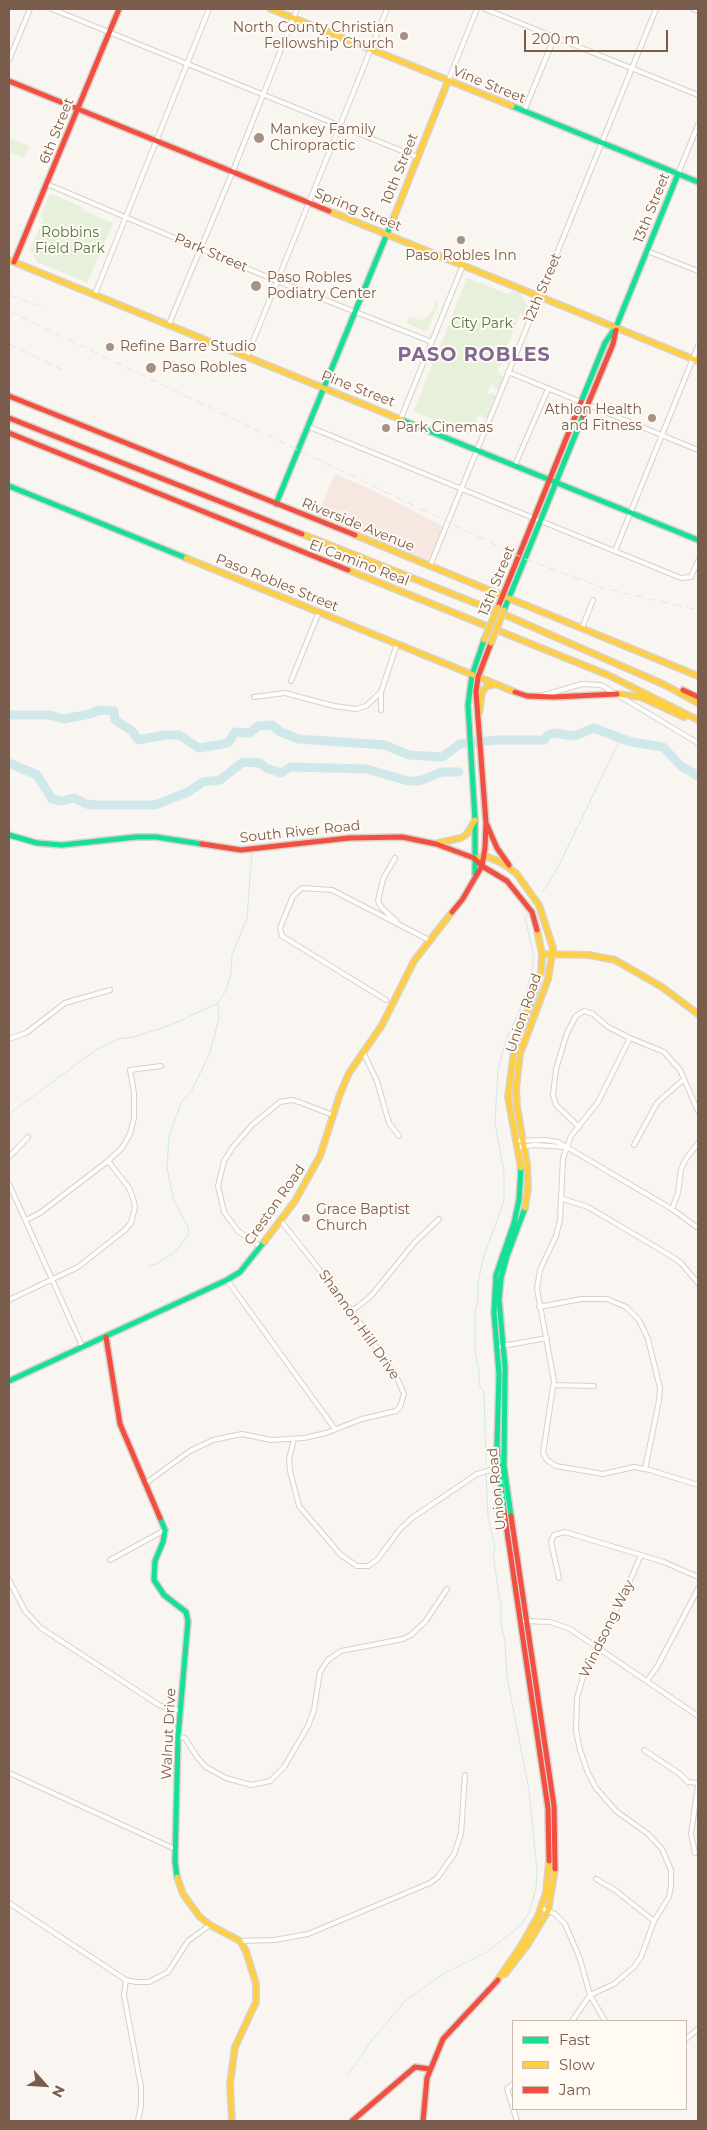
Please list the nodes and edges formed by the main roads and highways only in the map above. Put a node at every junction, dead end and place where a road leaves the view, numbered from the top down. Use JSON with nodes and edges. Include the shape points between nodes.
{"nodes":[{"id":1,"x":119,"y":9,"type":"edge"},
{"id":2,"x":271,"y":9,"type":"edge"},
{"id":3,"x":9,"y":81,"type":"edge"},
{"id":4,"x":448,"y":81,"type":"junction"},
{"id":5,"x":78,"y":109,"type":"junction"},
{"id":6,"x":678,"y":174,"type":"junction"},
{"id":7,"x":698,"y":182,"type":"edge"},
{"id":8,"x":386,"y":234,"type":"junction"},
{"id":9,"x":11,"y":261,"type":"edge"},
{"id":10,"x":616,"y":327,"type":"junction"},
{"id":11,"x":696,"y":360,"type":"edge"},
{"id":12,"x":323,"y":388,"type":"junction"},
{"id":13,"x":9,"y":396,"type":"edge"},
{"id":14,"x":9,"y":418,"type":"edge"},
{"id":15,"x":9,"y":433,"type":"edge"},
{"id":16,"x":551,"y":479,"type":"junction"},
{"id":17,"x":557,"y":482,"type":"junction"},
{"id":18,"x":11,"y":486,"type":"edge"},
{"id":19,"x":276,"y":504,"type":"junction"},
{"id":20,"x":698,"y":540,"type":"edge"},
{"id":21,"x":503,"y":595,"type":"junction"},
{"id":22,"x":510,"y":598,"type":"junction"},
{"id":23,"x":472,"y":675,"type":"junction"},
{"id":24,"x":698,"y":676,"type":"edge"},
{"id":25,"x":478,"y":677,"type":"junction"},
{"id":26,"x":495,"y":684,"type":"junction"},
{"id":27,"x":665,"y":685,"type":"junction"},
{"id":28,"x":698,"y":697,"type":"edge"},
{"id":29,"x":698,"y":703,"type":"edge"},
{"id":30,"x":478,"y":707,"type":"junction"},
{"id":31,"x":698,"y":720,"type":"edge"},
{"id":32,"x":698,"y":724,"type":"edge"},
{"id":33,"x":475,"y":819,"type":"junction"},
{"id":34,"x":486,"y":821,"type":"junction"},
{"id":35,"x":9,"y":836,"type":"edge"},
{"id":36,"x":436,"y":844,"type":"junction"},
{"id":37,"x":484,"y":857,"type":"junction"},
{"id":38,"x":474,"y":858,"type":"junction"},
{"id":39,"x":482,"y":866,"type":"junction"},
{"id":40,"x":516,"y":873,"type":"junction"},
{"id":41,"x":475,"y":875,"type":"junction"},
{"id":42,"x":542,"y":954,"type":"junction"},
{"id":43,"x":553,"y":954,"type":"junction"},
{"id":44,"x":698,"y":1014,"type":"edge"},
{"id":45,"x":520,"y":1144,"type":"junction"},
{"id":46,"x":106,"y":1337,"type":"junction"},
{"id":47,"x":9,"y":1380,"type":"edge"},
{"id":48,"x":501,"y":1466,"type":"junction"},
{"id":49,"x":496,"y":1982,"type":"junction"},
{"id":50,"x":430,"y":2068,"type":"junction"},
{"id":51,"x":232,"y":2121,"type":"edge"},
{"id":52,"x":352,"y":2121,"type":"edge"},
{"id":53,"x":424,"y":2121,"type":"edge"}],
"edges":[{"from":1,"to":5,"type":"main road","name":"6th Street"},
{"from":2,"to":4,"type":"main road","name":"Vine Street"},
{"from":3,"to":5,"type":"main road","name":"Spring Street"},
{"from":4,"to":6,"type":"main road","name":"Vine Street"},
{"from":4,"to":8,"type":"main road","name":"10th Street"},
{"from":5,"to":8,"type":"main road","name":"Spring Street"},
{"from":5,"to":9,"type":"main road","name":"6th Street"},
{"from":6,"to":7,"type":"main road","name":"Vine Street"},
{"from":6,"to":10,"type":"main road","name":"13th Street"},
{"from":8,"to":10,"type":"main road","name":"Spring Street"},
{"from":8,"to":12,"type":"main road","name":"10th Street"},
{"from":9,"to":12,"type":"main road","name":"Pine Street"},
{"from":10,"to":11,"type":"main road","name":"Spring Street"},
{"from":10,"to":16,"type":"main road","name":"13th Street","via":[[605,343]]},
{"from":10,"to":17,"type":"main road","name":"13th Street","via":[[613,344]]},
{"from":12,"to":16,"type":"main road","name":"Pine Street"},
{"from":12,"to":19,"type":"main road","name":"10th Street"},
{"from":13,"to":19,"type":"main road","name":"Riverside Avenue"},
{"from":14,"to":27,"type":"main road","name":"El Camino Real","via":[[510,617]]},
{"from":15,"to":31,"type":"main road","name":"El Camino Real","via":[[590,668]]},
{"from":16,"to":17,"type":"main road","name":"Pine Street"},
{"from":16,"to":21,"type":"main road","name":"13th Street"},
{"from":17,"to":20,"type":"main road","name":"Pine Street"},
{"from":17,"to":22,"type":"main road","name":"13th Street"},
{"from":18,"to":23,"type":"main road","name":"Paso Robles Street"},
{"from":19,"to":21,"type":"main road","name":"Riverside Avenue"},
{"from":21,"to":22,"type":"main road","name":"Riverside Avenue"},
{"from":21,"to":23,"type":"main road","name":"13th Street","bridge":true},
{"from":22,"to":24,"type":"main road","name":"Riverside Avenue"},
{"from":22,"to":25,"type":"main road","name":"13th Street","bridge":true},
{"from":23,"to":25,"type":"main road","name":"Paso Robles Street"},
{"from":23,"to":33,"type":"main road","name":"13th Street","via":[[468,705]]},
{"from":25,"to":26,"type":"main road","name":"Paso Robles Street"},
{"from":25,"to":30,"type":"main road","name":"13th Street"},
{"from":26,"to":30,"type":"main road","via":[[482,692]]},
{"from":26,"to":32,"type":"main road","name":"Paso Robles Street","via":[[532,697],[617,694],[641,697]]},
{"from":27,"to":28,"type":"main road"},
{"from":27,"to":29,"type":"main road","name":"El Camino Real"},
{"from":30,"to":34,"type":"main road"},
{"from":33,"to":36,"type":"main road","via":[[461,838]]},
{"from":33,"to":38,"type":"main road","name":"13th Street"},
{"from":34,"to":37,"type":"main road","name":"Creston Road"},
{"from":34,"to":40,"type":"main road","via":[[496,848]]},
{"from":35,"to":36,"type":"main road","name":"South River Road","via":[[62,845],[156,837],[241,850],[378,836]]},
{"from":36,"to":38,"type":"main road","name":"South River Road"},
{"from":37,"to":38,"type":"main road"},
{"from":37,"to":39,"type":"main road","name":"Creston Road"},
{"from":37,"to":40,"type":"main road","via":[[502,863]]},
{"from":38,"to":39,"type":"main road","name":"Union Road"},
{"from":38,"to":41,"type":"main road"},
{"from":39,"to":41,"type":"main road","name":"Creston Road"},
{"from":39,"to":42,"type":"main road","name":"Union Road","via":[[507,881],[525,900],[536,923]]},
{"from":40,"to":43,"type":"main road","via":[[539,905]]},
{"from":41,"to":46,"type":"main road","name":"Creston Road","via":[[462,900],[414,961],[378,1032],[343,1085],[314,1171],[261,1247],[240,1272],[227,1280]]},
{"from":42,"to":43,"type":"main road"},
{"from":42,"to":45,"type":"main road","name":"Union Road","via":[[538,983],[519,1031],[510,1072],[508,1097],[512,1125]]},
{"from":43,"to":44,"type":"main road","via":[[615,960],[662,986]]},
{"from":43,"to":45,"type":"main road","name":"Union Road","via":[[548,979],[520,1054],[516,1089]]},
{"from":45,"to":48,"type":"main road","name":"Union Road","via":[[528,1188],[524,1212],[501,1278],[499,1300],[506,1401]]},
{"from":46,"to":47,"type":"main road","name":"Creston Road"},
{"from":46,"to":51,"type":"main road","name":"Walnut Drive","via":[[116,1412],[165,1530],[155,1561],[154,1580],[164,1595],[186,1612],[188,1621],[179,1710],[176,1870],[183,1894],[199,1916],[240,1941],[254,1973],[256,2002],[235,2047],[230,2084]]},
{"from":48,"to":49,"type":"main road","name":"Union Road","via":[[550,1827],[549,1876],[542,1908]]},
{"from":48,"to":49,"type":"main road","name":"Union Road","via":[[555,1821],[555,1876],[548,1911],[513,1964]]},
{"from":49,"to":50,"type":"main road","name":"Union Road","via":[[452,2027]]},
{"from":50,"to":52,"type":"main road","via":[[415,2067]]},
{"from":50,"to":53,"type":"main road","name":"Union Road","via":[[425,2089]]}]}
